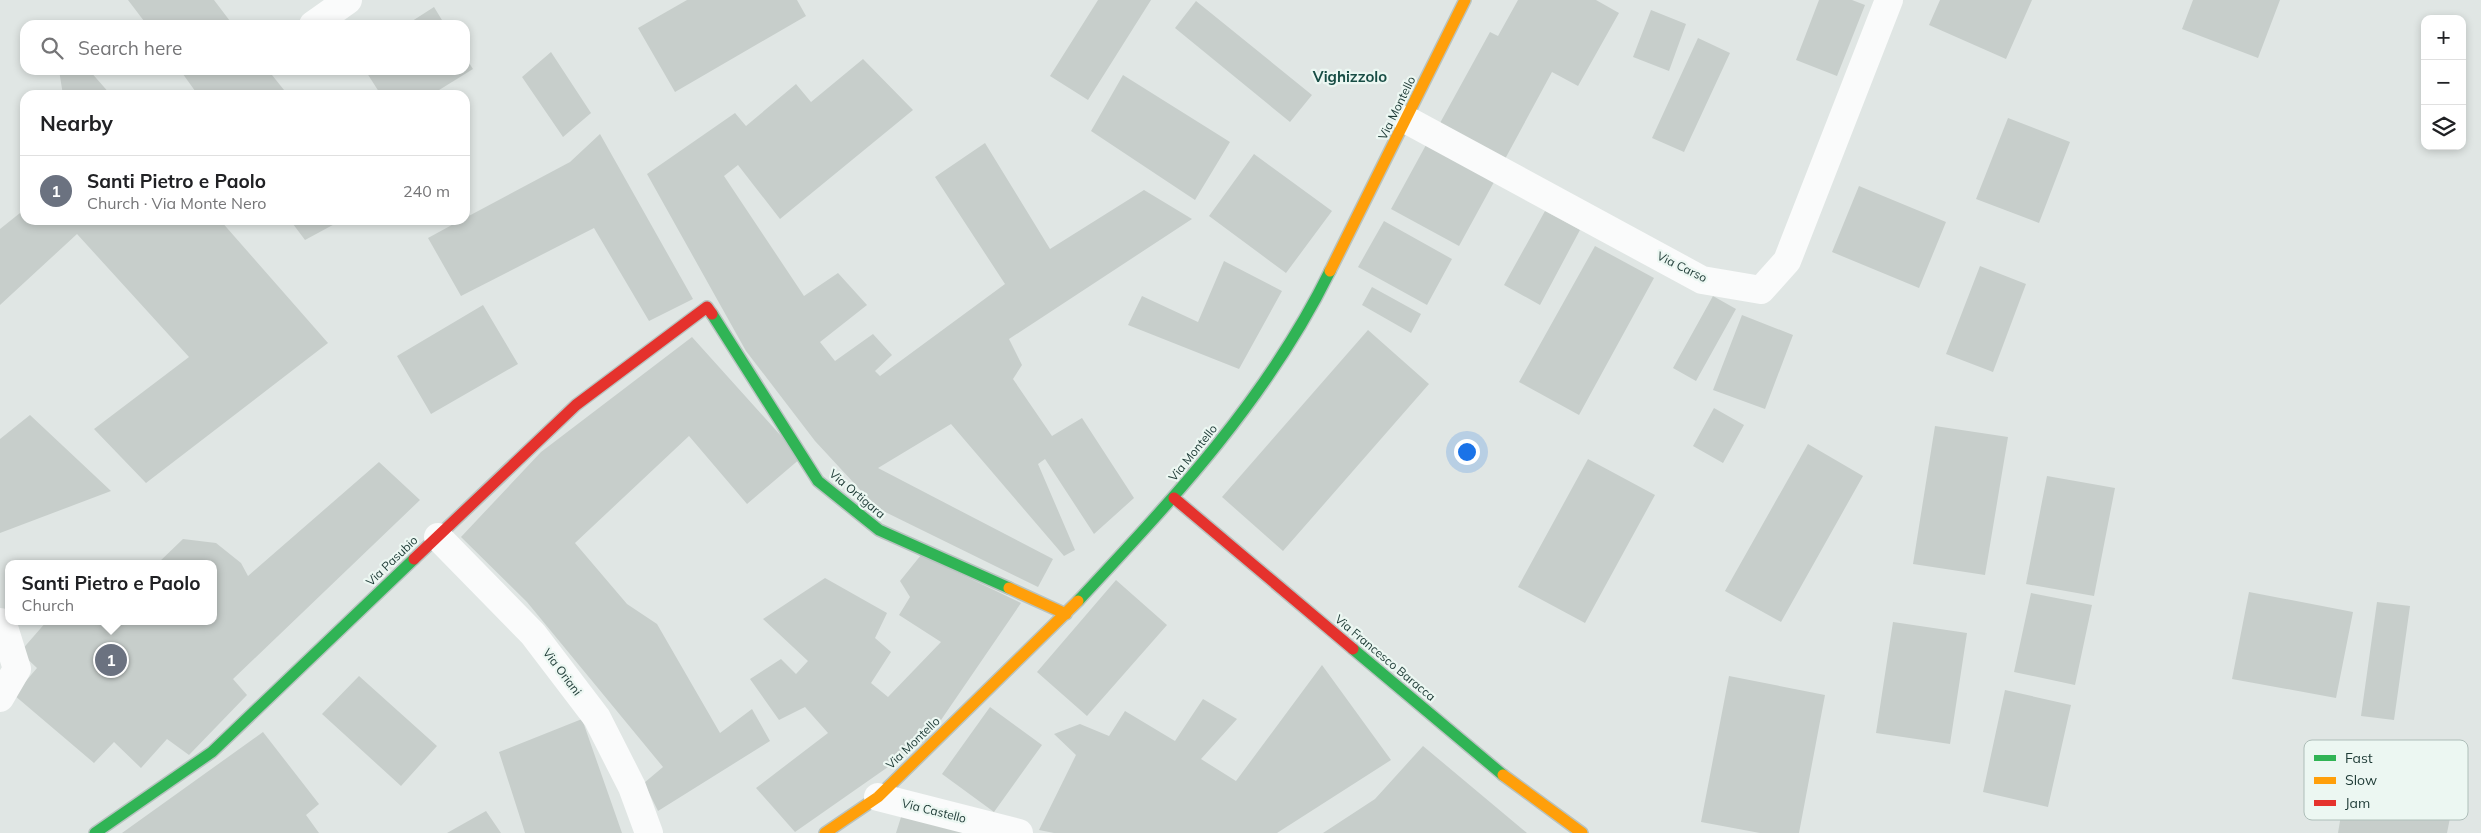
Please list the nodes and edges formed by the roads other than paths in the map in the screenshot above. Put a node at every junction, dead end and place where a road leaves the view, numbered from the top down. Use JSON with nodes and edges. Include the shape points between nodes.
{"nodes":[{"id":1,"x":348,"y":0,"type":"edge"},
{"id":2,"x":1465,"y":0,"type":"edge"},
{"id":3,"x":1889,"y":0,"type":"edge"},
{"id":4,"x":320,"y":20,"type":"edge"},
{"id":5,"x":1407,"y":120,"type":"junction"},
{"id":6,"x":707,"y":306,"type":"joint"},
{"id":7,"x":1174,"y":498,"type":"junction"},
{"id":8,"x":438,"y":537,"type":"junction"},
{"id":9,"x":1066,"y":614,"type":"junction"},
{"id":10,"x":0,"y":622,"type":"edge"},
{"id":11,"x":0,"y":698,"type":"edge"},
{"id":12,"x":878,"y":797,"type":"junction"},
{"id":13,"x":95,"y":833,"type":"edge"},
{"id":14,"x":649,"y":833,"type":"edge"},
{"id":15,"x":825,"y":833,"type":"edge"},
{"id":16,"x":1019,"y":833,"type":"edge"},
{"id":17,"x":1582,"y":833,"type":"edge"}],
"edges":[{"from":1,"to":4,"type":"street"},
{"from":2,"to":5,"type":"street","name":"Via Montello"},
{"from":3,"to":5,"type":"street","name":"Via Carso","via":[[1787,260],[1761,290],[1702,280]]},
{"from":5,"to":7,"type":"street","name":"Via Montello","via":[[1307,318],[1251,403]]},
{"from":6,"to":8,"type":"street","name":"Via Pasubio","via":[[576,405]]},
{"from":6,"to":9,"type":"street","name":"Via Ortigara","via":[[818,480],[879,530]]},
{"from":7,"to":9,"type":"street","name":"Via Montello"},
{"from":7,"to":17,"type":"street","name":"Via Francesco Baracca","via":[[1500,773]]},
{"from":8,"to":13,"type":"street","name":"Via Pasubio","via":[[212,752]]},
{"from":8,"to":14,"type":"street","name":"Via Oriani","via":[[533,634],[597,718],[632,787]]},
{"from":9,"to":12,"type":"street","name":"Via Montello"},
{"from":10,"to":11,"type":"street","via":[[17,670]]},
{"from":12,"to":15,"type":"street","name":"Via Montello"},
{"from":12,"to":16,"type":"street","name":"Via Castello"}]}
